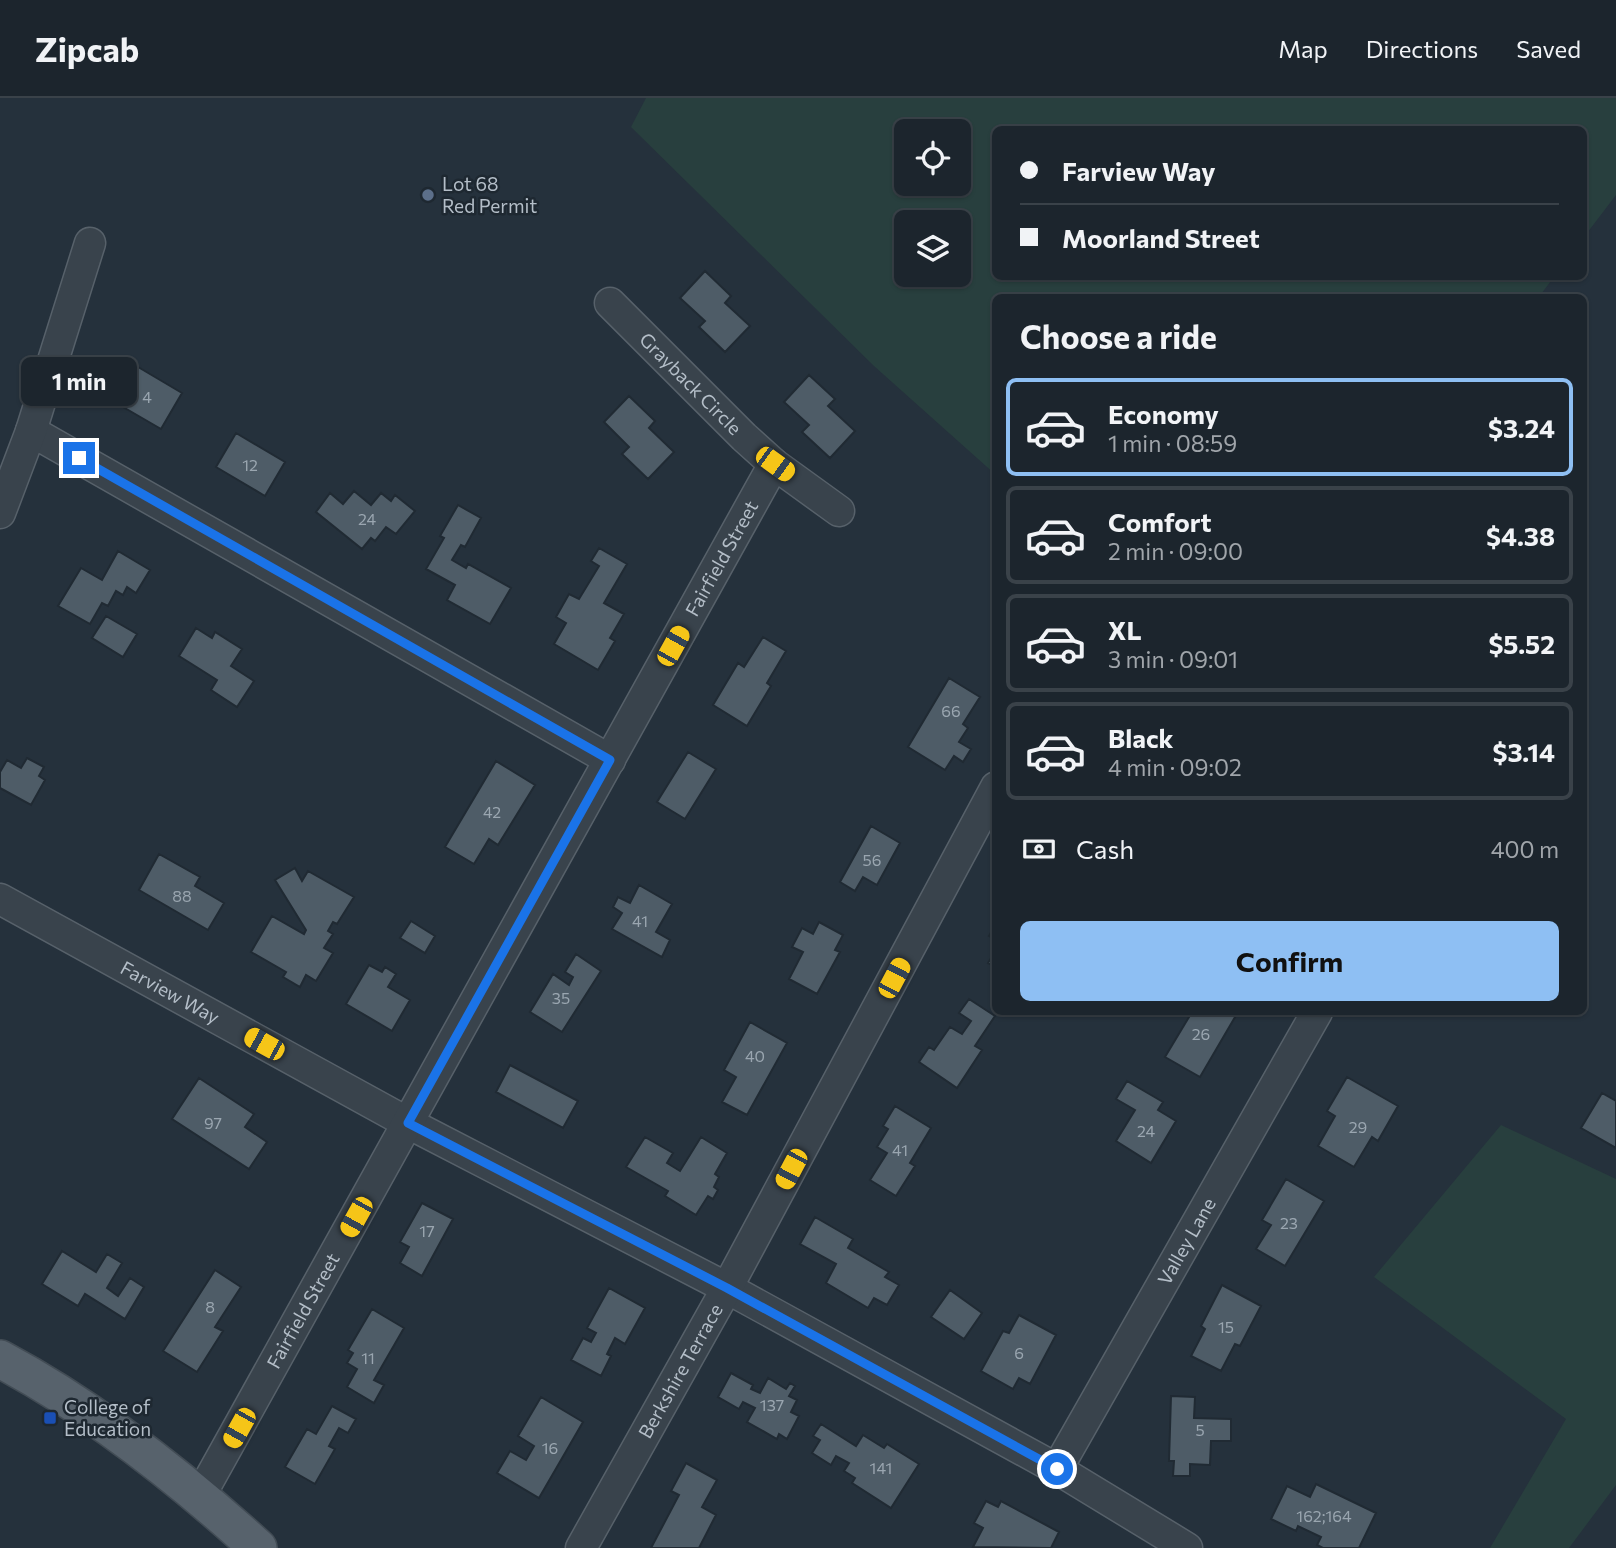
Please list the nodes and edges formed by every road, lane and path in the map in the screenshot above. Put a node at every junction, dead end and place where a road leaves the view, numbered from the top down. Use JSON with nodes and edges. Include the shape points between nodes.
{"nodes":[{"id":1,"x":90,"y":243,"type":"dead end"},
{"id":2,"x":610,"y":303,"type":"dead end"},
{"id":3,"x":31,"y":430,"type":"junction"},
{"id":4,"x":775,"y":464,"type":"junction"},
{"id":5,"x":839,"y":511,"type":"dead end"},
{"id":6,"x":0,"y":513,"type":"edge"},
{"id":7,"x":610,"y":760,"type":"junction"},
{"id":8,"x":992,"y":794,"type":"edge"},
{"id":9,"x":0,"y":899,"type":"edge"},
{"id":10,"x":1315,"y":1015,"type":"edge"},
{"id":11,"x":408,"y":1123,"type":"junction"},
{"id":12,"x":727,"y":1288,"type":"junction"},
{"id":13,"x":0,"y":1359,"type":"edge"},
{"id":14,"x":1057,"y":1469,"type":"junction"},
{"id":15,"x":200,"y":1496,"type":"junction"},
{"id":16,"x":258,"y":1548,"type":"edge"},
{"id":17,"x":581,"y":1548,"type":"edge"},
{"id":18,"x":1188,"y":1548,"type":"edge"}],
"edges":[{"from":1,"to":3,"type":"street"},
{"from":2,"to":4,"type":"street","name":"Grayback Circle"},
{"from":3,"to":6,"type":"street"},
{"from":3,"to":7,"type":"street"},
{"from":4,"to":5,"type":"street","name":"Grayback Circle"},
{"from":4,"to":7,"type":"street","name":"Fairfield Street"},
{"from":7,"to":11,"type":"street","name":"Fairfield Street"},
{"from":8,"to":12,"type":"street","name":"Berkshire Terrace"},
{"from":9,"to":11,"type":"street","name":"Farview Way"},
{"from":10,"to":14,"type":"street","name":"Valley Lane"},
{"from":11,"to":12,"type":"street","name":"Farview Way"},
{"from":11,"to":15,"type":"street","name":"Fairfield Street"},
{"from":12,"to":14,"type":"street","name":"Farview Way"},
{"from":12,"to":17,"type":"street","name":"Berkshire Terrace"},
{"from":13,"to":15,"type":"main road","via":[[102,1423]]},
{"from":14,"to":18,"type":"street","name":"Farview Way"},
{"from":15,"to":16,"type":"main road"}]}
